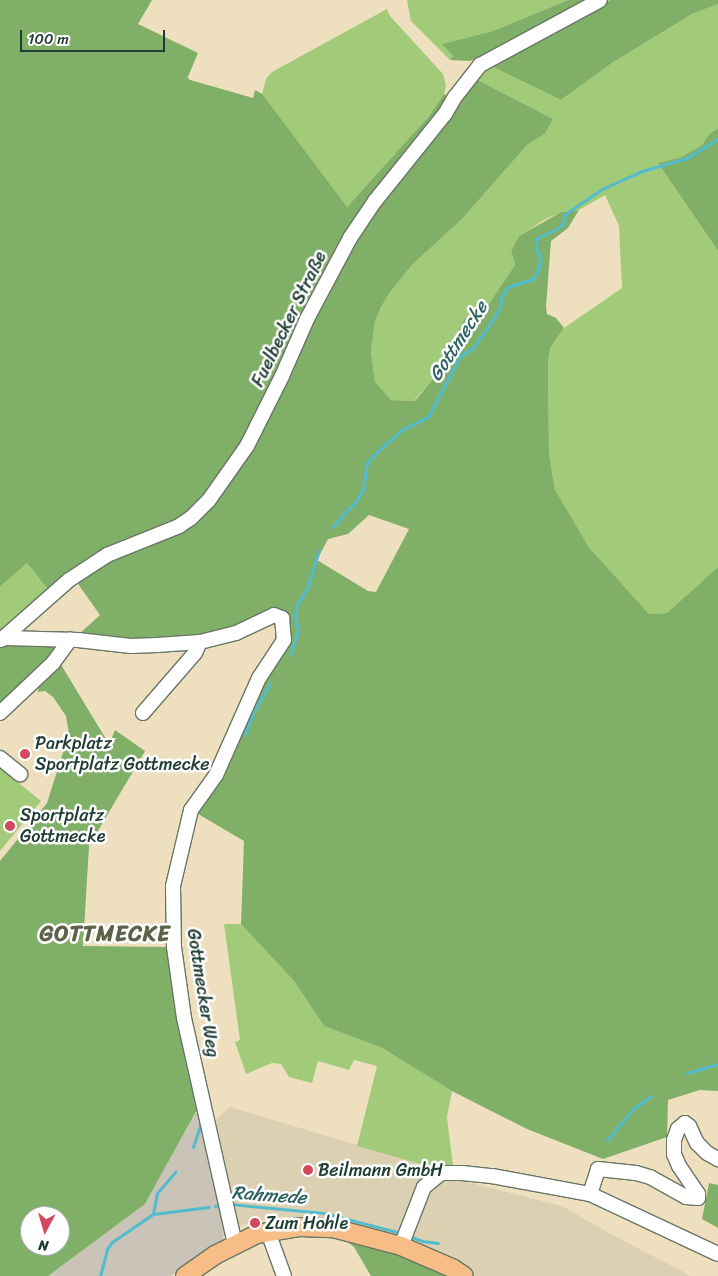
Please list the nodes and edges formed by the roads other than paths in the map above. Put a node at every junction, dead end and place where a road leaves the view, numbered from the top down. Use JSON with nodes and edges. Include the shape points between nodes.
{"nodes":[{"id":1,"x":600,"y":0,"type":"edge"},
{"id":2,"x":2,"y":639,"type":"edge"},
{"id":3,"x":70,"y":640,"type":"junction"},
{"id":4,"x":200,"y":642,"type":"junction"},
{"id":5,"x":0,"y":713,"type":"edge"},
{"id":6,"x":143,"y":713,"type":"dead end"},
{"id":7,"x":0,"y":758,"type":"edge"},
{"id":8,"x":20,"y":774,"type":"dead end"},
{"id":9,"x":718,"y":1159,"type":"edge"},
{"id":10,"x":590,"y":1194,"type":"junction"},
{"id":11,"x":268,"y":1232,"type":"junction"},
{"id":12,"x":404,"y":1237,"type":"junction"},
{"id":13,"x":235,"y":1244,"type":"junction"},
{"id":14,"x":718,"y":1254,"type":"edge"},
{"id":15,"x":185,"y":1276,"type":"edge"},
{"id":16,"x":284,"y":1276,"type":"edge"},
{"id":17,"x":464,"y":1276,"type":"edge"}],
"edges":[{"from":1,"to":2,"type":"street","name":"Fuelbecker Straße","via":[[480,65],[350,238],[307,319],[247,446],[209,500],[179,526],[107,555],[69,580]]},
{"from":2,"to":3,"type":"street","name":"Gottmecker Weg"},
{"from":3,"to":4,"type":"street","name":"Gottmecker Weg","via":[[131,646]]},
{"from":3,"to":5,"type":"street","via":[[54,663]]},
{"from":4,"to":6,"type":"street"},
{"from":4,"to":13,"type":"street","name":"Gottmecker Weg","via":[[236,633],[274,616],[282,618],[284,623],[284,640],[259,678],[216,775],[191,810],[173,886],[174,947],[184,1018]]},
{"from":7,"to":8,"type":"street"},
{"from":9,"to":10,"type":"street","via":[[697,1143],[685,1124],[678,1129],[674,1154],[698,1198],[686,1196],[650,1177],[598,1169]]},
{"from":10,"to":12,"type":"street","via":[[492,1176],[441,1173],[424,1187]]},
{"from":10,"to":14,"type":"street"},
{"from":11,"to":12,"type":"main road","via":[[300,1227],[333,1228]]},
{"from":11,"to":13,"type":"main road"},
{"from":11,"to":16,"type":"street"},
{"from":12,"to":17,"type":"main road"},
{"from":13,"to":15,"type":"main road"}]}
